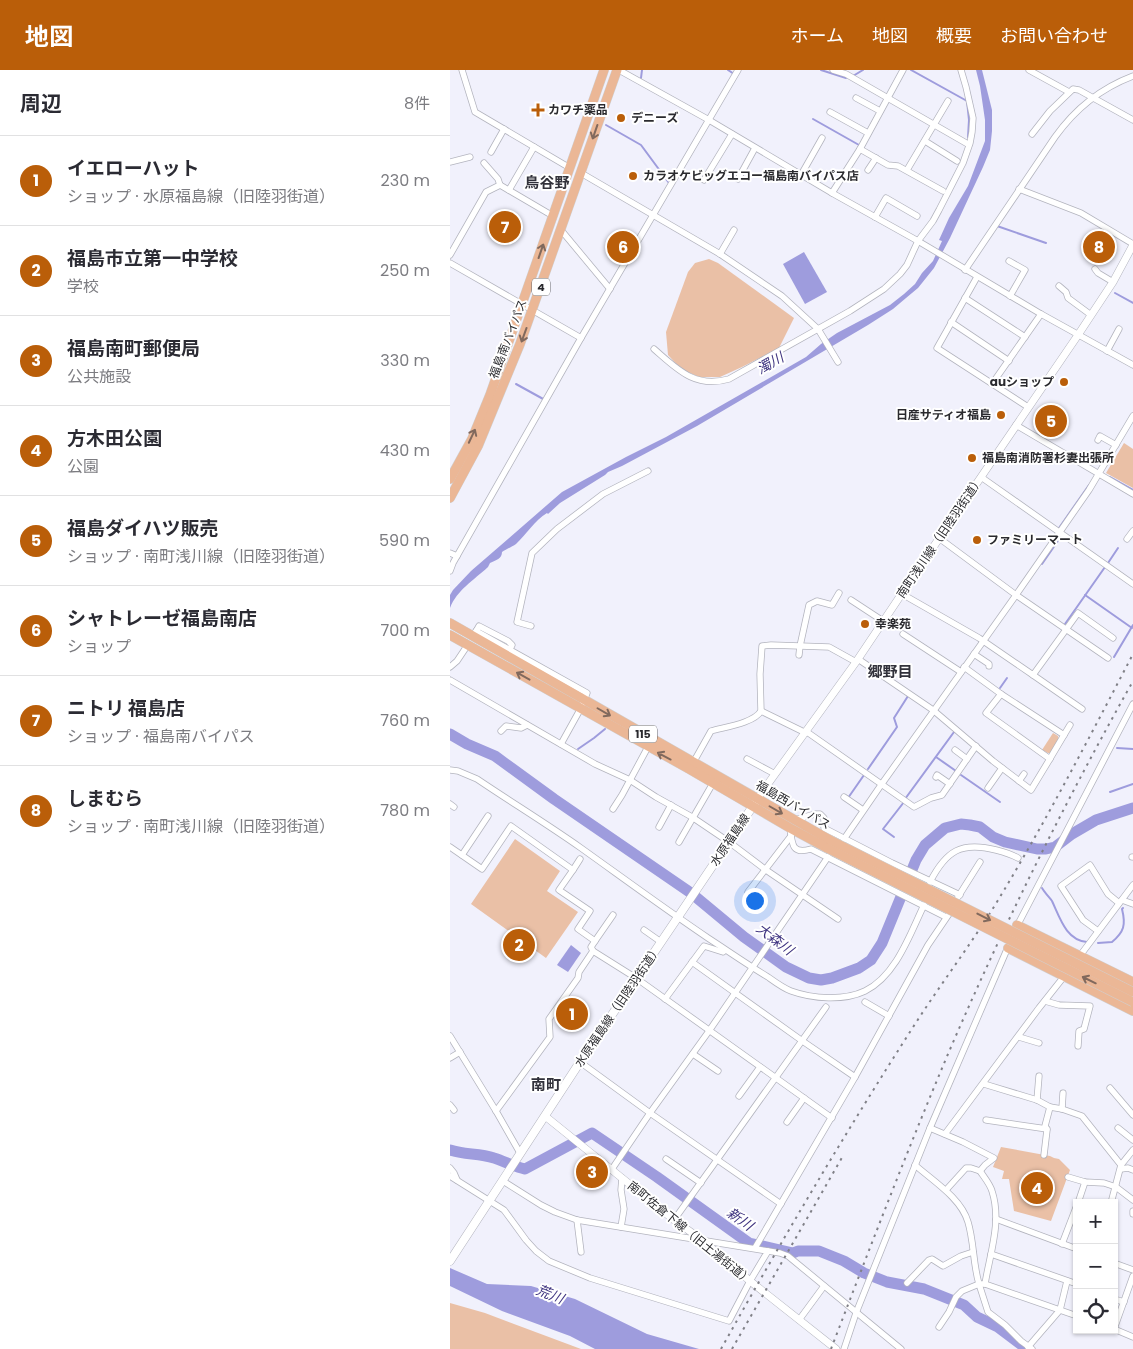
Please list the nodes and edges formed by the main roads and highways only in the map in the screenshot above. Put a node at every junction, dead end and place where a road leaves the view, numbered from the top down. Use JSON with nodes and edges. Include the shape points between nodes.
{"nodes":[{"id":1,"x":604,"y":70,"type":"edge"},
{"id":2,"x":618,"y":70,"type":"edge"},
{"id":3,"x":455,"y":462,"type":"edge"},
{"id":4,"x":450,"y":479,"type":"edge"},
{"id":5,"x":450,"y":498,"type":"edge"},
{"id":6,"x":453,"y":624,"type":"edge"},
{"id":7,"x":450,"y":635,"type":"edge"},
{"id":8,"x":583,"y":704,"type":"junction"},
{"id":9,"x":691,"y":766,"type":"junction"},
{"id":10,"x":755,"y":803,"type":"junction"},
{"id":11,"x":828,"y":849,"type":"junction"},
{"id":12,"x":680,"y":915,"type":"joint"},
{"id":13,"x":1016,"y":926,"type":"road end"},
{"id":14,"x":1008,"y":946,"type":"road end"},
{"id":15,"x":1133,"y":982,"type":"edge"},
{"id":16,"x":1133,"y":992,"type":"edge"},
{"id":17,"x":1133,"y":1002,"type":"edge"},
{"id":18,"x":1133,"y":1011,"type":"edge"},
{"id":19,"x":450,"y":1261,"type":"edge"}],
"edges":[{"from":3,"to":1,"type":"highway","name":"福島南バイパス","number":"4","one_way":true,"via":[[472,438],[490,395]]},
{"from":2,"to":5,"type":"highway","name":"福島南バイパス","number":"4","one_way":true,"via":[[517,353],[478,446]]},
{"from":3,"to":4,"type":"highway","name":"福島南バイパス","number":"4"},
{"from":6,"to":8,"type":"highway","name":"福島西バイパス","number":"115"},
{"from":8,"to":7,"type":"highway","name":"福島西バイパス","number":"115","one_way":true},
{"from":8,"to":9,"type":"highway","name":"福島西バイパス","number":"115"},
{"from":9,"to":10,"type":"highway","name":"福島西バイパス","number":"115"},
{"from":9,"to":10,"type":"highway","name":"福島西バイパス","number":"115","via":[[713,784]]},
{"from":10,"to":11,"type":"highway","name":"福島西バイパス","number":"115"},
{"from":10,"to":12,"type":"main road","name":"水原福島線"},
{"from":11,"to":16,"type":"highway","name":"福島西バイパス","number":"115","one_way":true,"bridge":true},
{"from":17,"to":11,"type":"highway","name":"福島西バイパス","number":"115","one_way":true,"bridge":true},
{"from":12,"to":19,"type":"main road","name":"水原福島線（旧陸羽街道）"},
{"from":13,"to":15,"type":"highway"},
{"from":14,"to":18,"type":"highway"}]}
